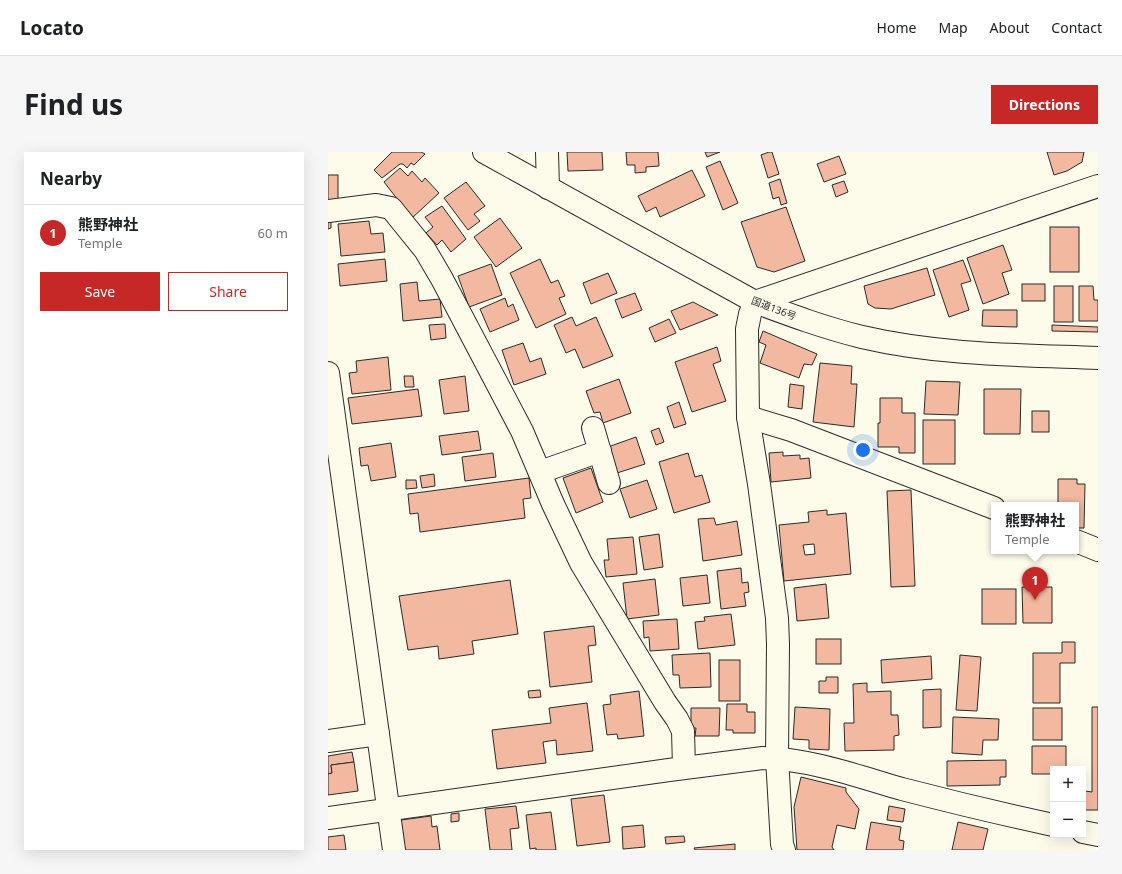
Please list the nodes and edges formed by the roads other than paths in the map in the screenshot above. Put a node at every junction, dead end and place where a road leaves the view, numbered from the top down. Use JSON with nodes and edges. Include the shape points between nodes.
{"nodes":[{"id":1,"x":484,"y":152,"type":"edge"},
{"id":2,"x":547,"y":152,"type":"edge"},
{"id":3,"x":1098,"y":186,"type":"edge"},
{"id":4,"x":548,"y":188,"type":"junction"},
{"id":5,"x":328,"y":211,"type":"edge"},
{"id":6,"x":755,"y":302,"type":"junction"},
{"id":7,"x":1098,"y":358,"type":"edge"},
{"id":8,"x":328,"y":373,"type":"edge"},
{"id":9,"x":748,"y":417,"type":"junction"},
{"id":10,"x":593,"y":428,"type":"dead end"},
{"id":11,"x":600,"y":451,"type":"junction"},
{"id":12,"x":334,"y":459,"type":"edge"},
{"id":13,"x":540,"y":472,"type":"junction"},
{"id":14,"x":609,"y":483,"type":"dead end"},
{"id":15,"x":991,"y":507,"type":"edge"},
{"id":16,"x":1079,"y":542,"type":"edge"},
{"id":17,"x":1098,"y":550,"type":"edge"},
{"id":18,"x":378,"y":734,"type":"junction"},
{"id":19,"x":328,"y":741,"type":"edge"},
{"id":20,"x":778,"y":758,"type":"junction"},
{"id":21,"x":684,"y":767,"type":"junction"},
{"id":22,"x":388,"y":809,"type":"junction"},
{"id":23,"x":328,"y":818,"type":"edge"},
{"id":24,"x":1050,"y":824,"type":"edge"},
{"id":25,"x":1086,"y":833,"type":"edge"},
{"id":26,"x":1098,"y":835,"type":"edge"},
{"id":27,"x":394,"y":850,"type":"edge"},
{"id":28,"x":784,"y":850,"type":"edge"}],
"edges":[{"from":1,"to":4,"type":"main road","name":"国道136号"},
{"from":2,"to":4,"type":"main road"},
{"from":3,"to":6,"type":"main road"},
{"from":4,"to":6,"type":"main road","name":"国道136号"},
{"from":5,"to":13,"type":"main road","via":[[376,205],[391,208],[400,219],[425,250],[442,279],[522,431]]},
{"from":6,"to":7,"type":"main road","name":"国道136号","via":[[832,329],[919,348],[972,353]]},
{"from":6,"to":9,"type":"main road","via":[[747,329]]},
{"from":8,"to":12,"type":"main road"},
{"from":9,"to":15,"type":"main road","via":[[791,430]]},
{"from":9,"to":20,"type":"main road","via":[[777,618]]},
{"from":10,"to":11,"type":"main road"},
{"from":11,"to":13,"type":"main road"},
{"from":11,"to":14,"type":"main road"},
{"from":12,"to":18,"type":"main road"},
{"from":13,"to":21,"type":"main road","via":[[581,563],[677,719],[682,731]]},
{"from":16,"to":17,"type":"main road"},
{"from":18,"to":19,"type":"main road"},
{"from":18,"to":22,"type":"main road"},
{"from":20,"to":21,"type":"main road"},
{"from":20,"to":24,"type":"main road","via":[[812,764],[938,799]]},
{"from":20,"to":28,"type":"main road"},
{"from":21,"to":22,"type":"main road"},
{"from":22,"to":23,"type":"main road"},
{"from":22,"to":27,"type":"main road"},
{"from":25,"to":26,"type":"main road"}]}
